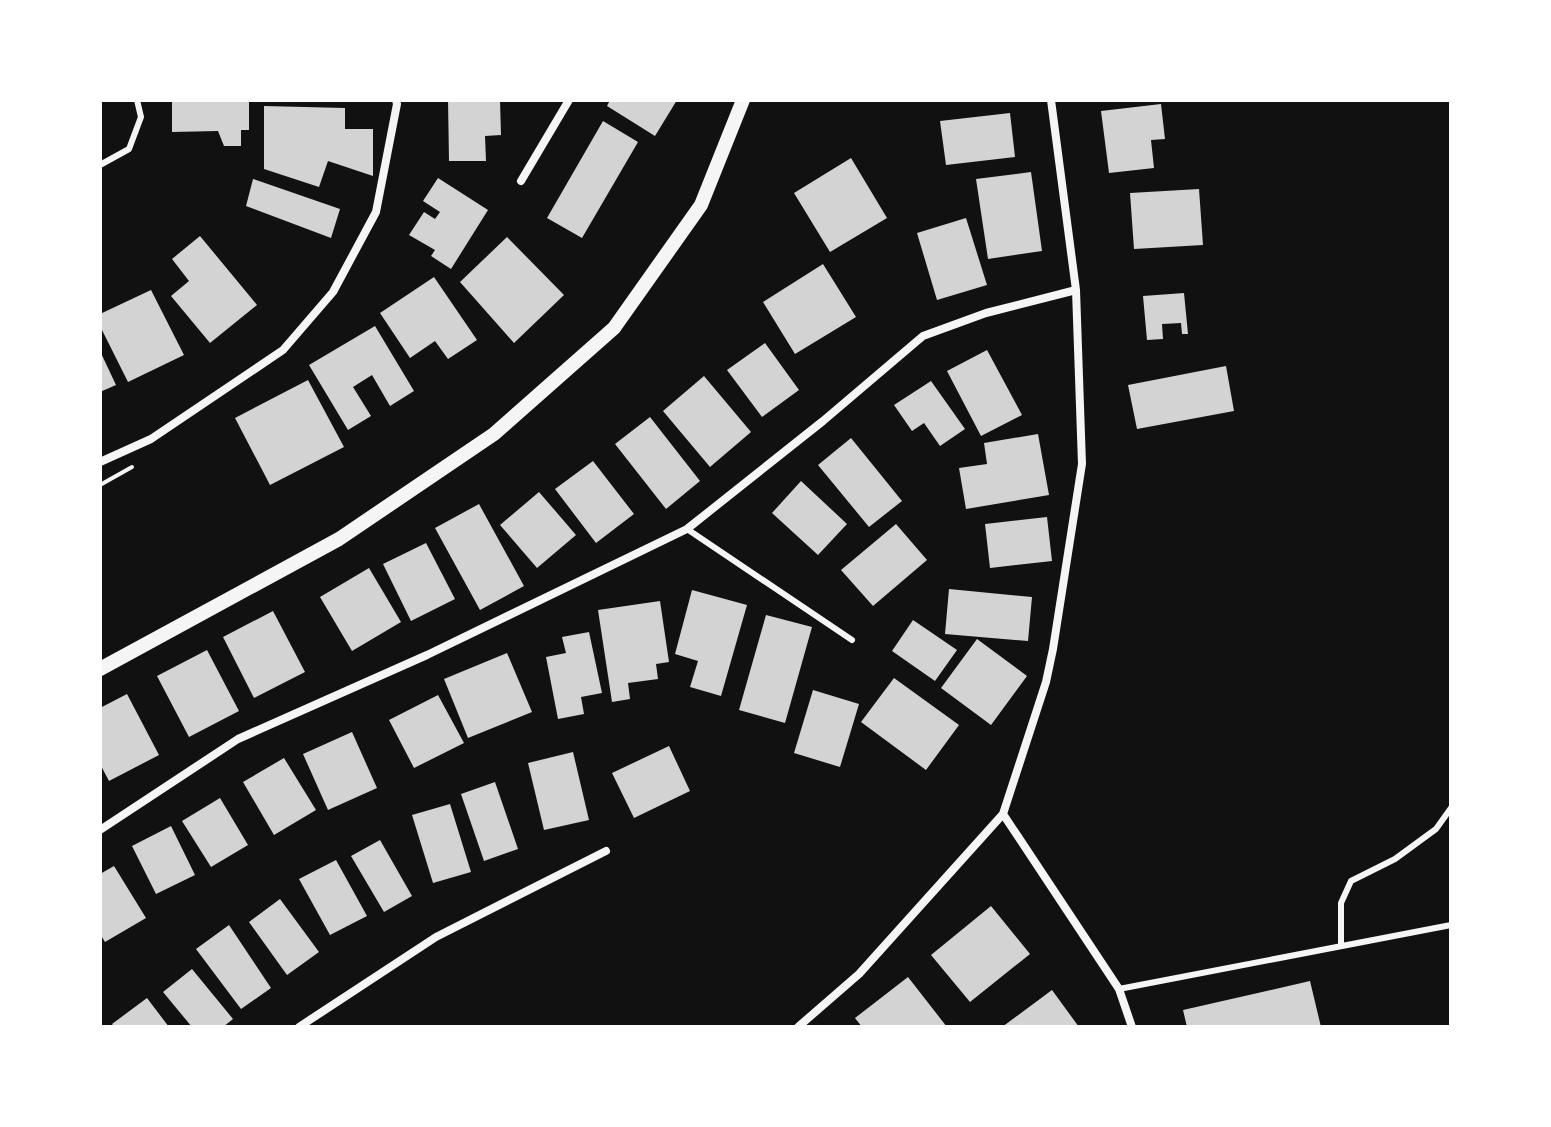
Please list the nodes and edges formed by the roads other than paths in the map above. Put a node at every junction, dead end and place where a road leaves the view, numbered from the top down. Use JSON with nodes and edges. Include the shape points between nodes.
{"nodes":[{"id":1,"x":137,"y":100,"type":"edge"},
{"id":2,"x":396,"y":100,"type":"edge"},
{"id":3,"x":569,"y":100,"type":"edge"},
{"id":4,"x":743,"y":100,"type":"edge"},
{"id":5,"x":1051,"y":100,"type":"edge"},
{"id":6,"x":100,"y":165,"type":"edge"},
{"id":7,"x":521,"y":181,"type":"dead end"},
{"id":8,"x":1076,"y":290,"type":"junction"},
{"id":9,"x":100,"y":462,"type":"edge"},
{"id":10,"x":687,"y":529,"type":"junction"},
{"id":11,"x":852,"y":640,"type":"dead end"},
{"id":12,"x":100,"y":669,"type":"edge"},
{"id":13,"x":1451,"y":808,"type":"edge"},
{"id":14,"x":1003,"y":814,"type":"junction"},
{"id":15,"x":100,"y":830,"type":"edge"},
{"id":16,"x":606,"y":851,"type":"dead end"},
{"id":17,"x":1451,"y":925,"type":"edge"},
{"id":18,"x":1341,"y":945,"type":"junction"},
{"id":19,"x":1119,"y":989,"type":"junction"},
{"id":20,"x":299,"y":1027,"type":"edge"},
{"id":21,"x":798,"y":1027,"type":"edge"},
{"id":22,"x":1132,"y":1027,"type":"edge"}],
"edges":[{"from":1,"to":6,"type":"lane","via":[[141,117],[129,149]]},
{"from":2,"to":9,"type":"street","via":[[376,212],[333,292],[283,350],[151,439]]},
{"from":3,"to":7,"type":"street"},
{"from":4,"to":12,"type":"street","via":[[701,205],[603,338],[494,434],[339,539]]},
{"from":5,"to":8,"type":"street"},
{"from":8,"to":10,"type":"street","via":[[923,336]]},
{"from":8,"to":14,"type":"street","via":[[1082,464],[1046,682]]},
{"from":10,"to":11,"type":"lane"},
{"from":10,"to":15,"type":"street","via":[[238,739]]},
{"from":13,"to":18,"type":"lane","via":[[1436,829],[1395,859],[1351,881],[1341,903]]},
{"from":14,"to":19,"type":"street"},
{"from":14,"to":21,"type":"street","via":[[859,974]]},
{"from":16,"to":20,"type":"street","via":[[436,937]]},
{"from":17,"to":18,"type":"lane"},
{"from":18,"to":19,"type":"lane"},
{"from":19,"to":22,"type":"street"}]}
